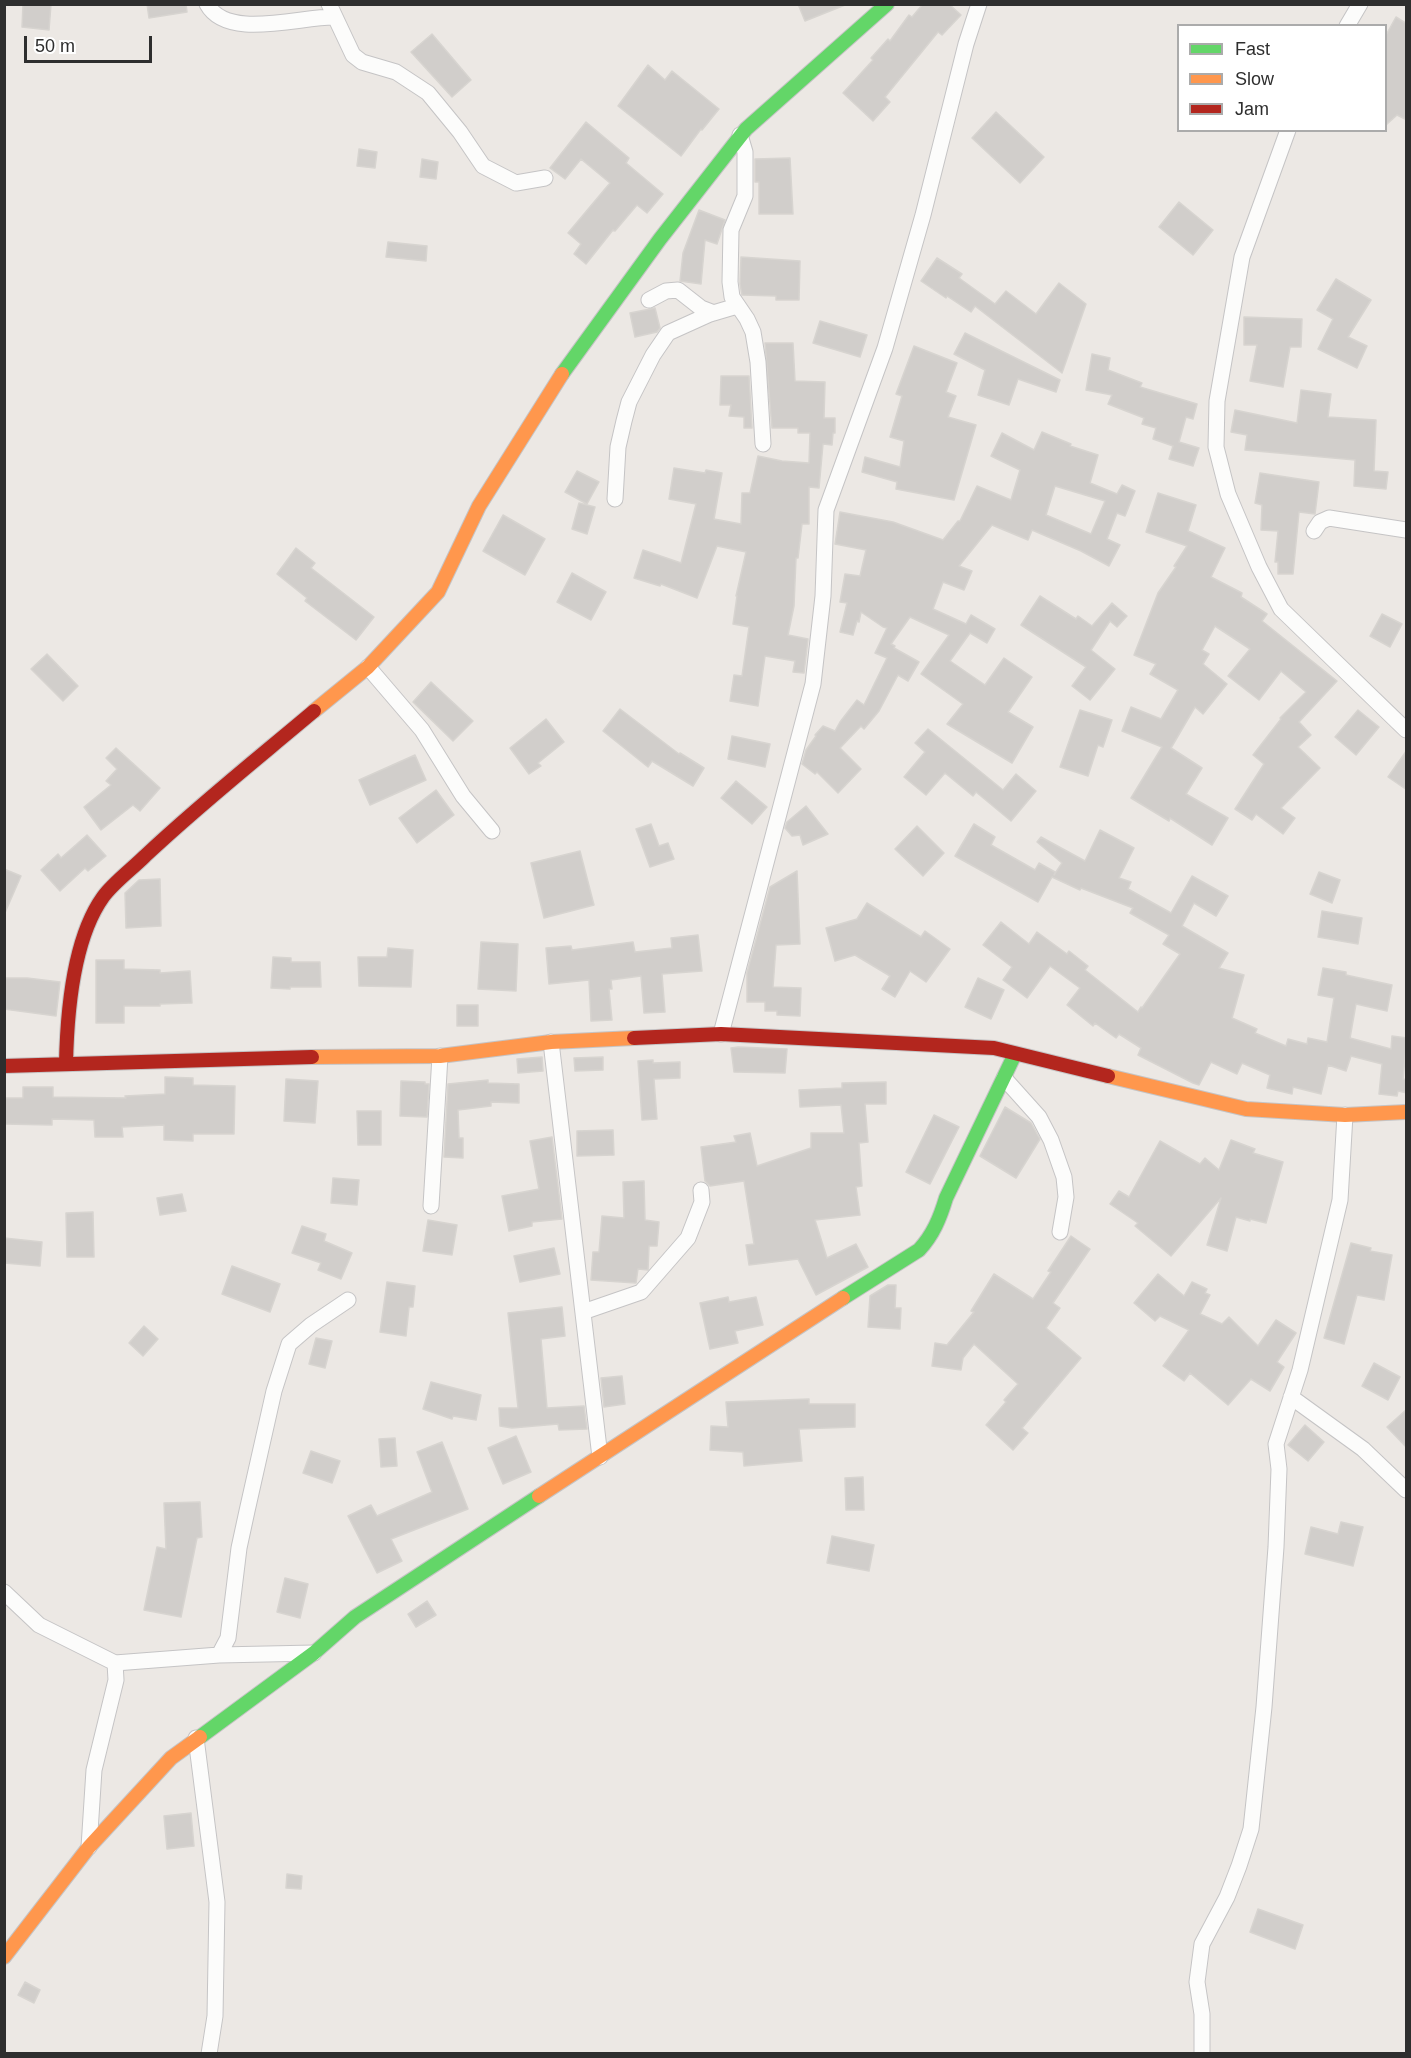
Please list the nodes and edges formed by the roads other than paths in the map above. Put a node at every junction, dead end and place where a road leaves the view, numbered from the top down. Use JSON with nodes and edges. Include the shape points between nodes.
{"nodes":[{"id":1,"x":207,"y":4,"type":"edge"},
{"id":2,"x":887,"y":4,"type":"edge"},
{"id":3,"x":979,"y":4,"type":"edge"},
{"id":4,"x":1360,"y":4,"type":"edge"},
{"id":5,"x":332,"y":11,"type":"edge"},
{"id":6,"x":1348,"y":24,"type":"edge"},
{"id":7,"x":1287,"y":132,"type":"edge"},
{"id":8,"x":740,"y":135,"type":"junction"},
{"id":9,"x":545,"y":178,"type":"dead end"},
{"id":10,"x":649,"y":300,"type":"dead end"},
{"id":11,"x":737,"y":306,"type":"junction"},
{"id":12,"x":714,"y":313,"type":"junction"},
{"id":13,"x":763,"y":444,"type":"dead end"},
{"id":14,"x":615,"y":499,"type":"dead end"},
{"id":15,"x":1407,"y":530,"type":"edge"},
{"id":16,"x":1314,"y":531,"type":"dead end"},
{"id":17,"x":368,"y":667,"type":"junction"},
{"id":18,"x":1404,"y":721,"type":"edge"},
{"id":19,"x":492,"y":831,"type":"dead end"},
{"id":20,"x":721,"y":1034,"type":"junction"},
{"id":21,"x":552,"y":1042,"type":"junction"},
{"id":22,"x":1015,"y":1054,"type":"junction"},
{"id":23,"x":440,"y":1056,"type":"junction"},
{"id":24,"x":66,"y":1064,"type":"junction"},
{"id":25,"x":4,"y":1066,"type":"edge"},
{"id":26,"x":1004,"y":1078,"type":"junction"},
{"id":27,"x":1407,"y":1112,"type":"edge"},
{"id":28,"x":1345,"y":1115,"type":"junction"},
{"id":29,"x":701,"y":1190,"type":"dead end"},
{"id":30,"x":431,"y":1206,"type":"dead end"},
{"id":31,"x":1060,"y":1232,"type":"dead end"},
{"id":32,"x":348,"y":1300,"type":"dead end"},
{"id":33,"x":583,"y":1312,"type":"junction"},
{"id":34,"x":1291,"y":1397,"type":"junction"},
{"id":35,"x":600,"y":1457,"type":"junction"},
{"id":36,"x":1407,"y":1490,"type":"edge"},
{"id":37,"x":4,"y":1592,"type":"edge"},
{"id":38,"x":314,"y":1653,"type":"junction"},
{"id":39,"x":219,"y":1655,"type":"junction"},
{"id":40,"x":115,"y":1663,"type":"junction"},
{"id":41,"x":196,"y":1738,"type":"junction"},
{"id":42,"x":88,"y":1847,"type":"junction"},
{"id":43,"x":4,"y":1957,"type":"edge"},
{"id":44,"x":209,"y":2054,"type":"edge"},
{"id":45,"x":1202,"y":2054,"type":"edge"}],
"edges":[{"from":1,"to":5,"type":"street","via":[[224,20],[246,25]]},
{"from":2,"to":8,"type":"street"},
{"from":3,"to":20,"type":"street","via":[[885,348],[826,510],[824,597],[813,684]]},
{"from":4,"to":6,"type":"street"},
{"from":5,"to":9,"type":"street","via":[[353,55],[362,62],[396,72],[428,93],[483,166],[516,183]]},
{"from":7,"to":18,"type":"street","via":[[1242,257],[1217,401],[1216,447],[1228,494],[1281,609]]},
{"from":8,"to":11,"type":"street","via":[[745,152],[745,196],[731,230],[730,255],[732,297]]},
{"from":8,"to":17,"type":"street","via":[[554,385],[479,506],[438,592]]},
{"from":10,"to":12,"type":"street","via":[[666,291],[678,291],[700,308]]},
{"from":11,"to":12,"type":"street"},
{"from":11,"to":13,"type":"street","via":[[753,332]]},
{"from":12,"to":14,"type":"street","via":[[668,333],[653,355],[624,421]]},
{"from":15,"to":16,"type":"street","via":[[1329,518]]},
{"from":17,"to":19,"type":"street","via":[[422,730],[463,796]]},
{"from":17,"to":24,"type":"street","via":[[187,816],[103,897],[86,931],[76,964]]},
{"from":20,"to":21,"type":"street"},
{"from":20,"to":22,"type":"street","via":[[994,1048]]},
{"from":21,"to":23,"type":"street"},
{"from":21,"to":33,"type":"street"},
{"from":22,"to":26,"type":"street"},
{"from":22,"to":28,"type":"street","via":[[1246,1109]]},
{"from":23,"to":24,"type":"street"},
{"from":23,"to":30,"type":"street"},
{"from":24,"to":25,"type":"street"},
{"from":26,"to":31,"type":"street","via":[[1039,1117],[1052,1140],[1066,1197]]},
{"from":26,"to":35,"type":"street","via":[[946,1198],[939,1221],[919,1250]]},
{"from":27,"to":28,"type":"street"},
{"from":28,"to":34,"type":"street","via":[[1340,1200]]},
{"from":29,"to":33,"type":"street","via":[[702,1202],[688,1238],[641,1292]]},
{"from":32,"to":39,"type":"street","via":[[289,1344],[274,1391],[239,1548],[228,1638]]},
{"from":33,"to":35,"type":"street"},
{"from":34,"to":36,"type":"street","via":[[1363,1449]]},
{"from":34,"to":45,"type":"street","via":[[1276,1444],[1276,1546],[1251,1829],[1227,1897],[1202,1944],[1197,1983]]},
{"from":35,"to":38,"type":"street","via":[[355,1617]]},
{"from":37,"to":40,"type":"street","via":[[39,1625]]},
{"from":38,"to":39,"type":"street"},
{"from":38,"to":41,"type":"street"},
{"from":39,"to":40,"type":"street"},
{"from":40,"to":42,"type":"street","via":[[116,1680],[94,1770]]},
{"from":41,"to":42,"type":"street","via":[[171,1758]]},
{"from":41,"to":44,"type":"street","via":[[218,1902],[215,2016]]},
{"from":42,"to":43,"type":"street"}]}
